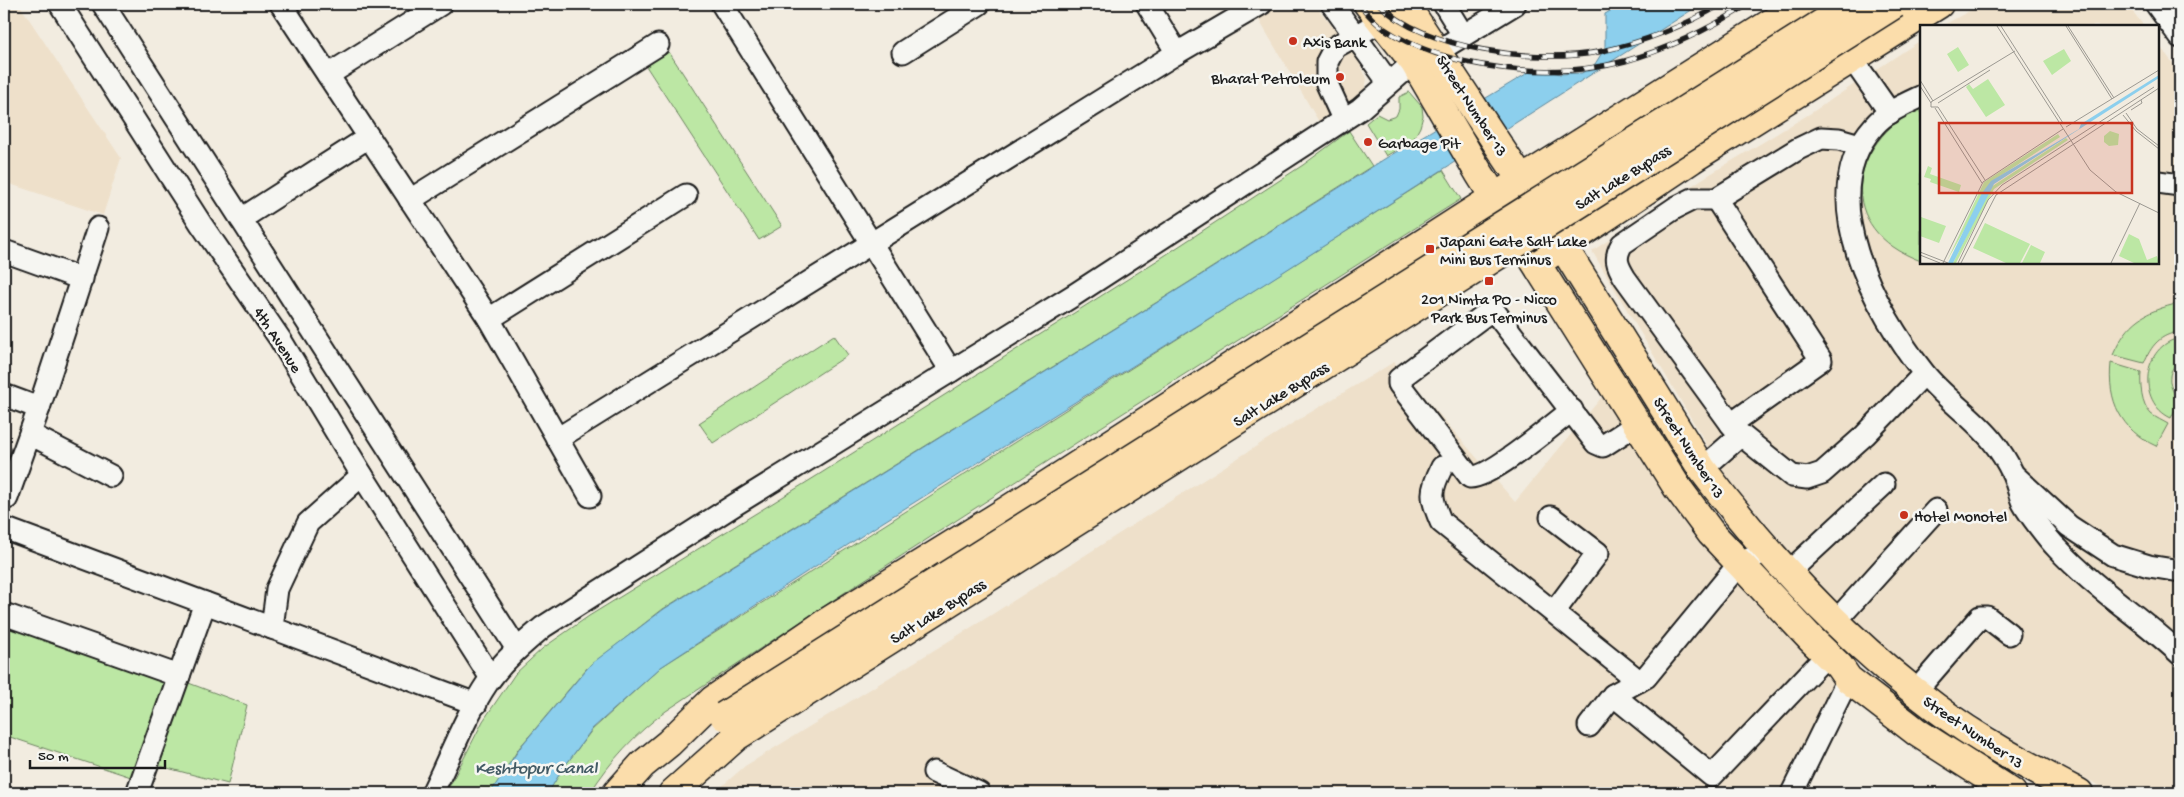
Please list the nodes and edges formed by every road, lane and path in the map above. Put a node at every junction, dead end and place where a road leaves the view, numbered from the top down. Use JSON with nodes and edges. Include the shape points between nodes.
{"nodes":[{"id":1,"x":60,"y":4,"type":"edge"},
{"id":2,"x":103,"y":4,"type":"edge"},
{"id":3,"x":281,"y":4,"type":"edge"},
{"id":4,"x":442,"y":4,"type":"edge"},
{"id":5,"x":722,"y":4,"type":"edge"},
{"id":6,"x":979,"y":4,"type":"edge"},
{"id":7,"x":1147,"y":4,"type":"edge"},
{"id":8,"x":1262,"y":4,"type":"edge"},
{"id":9,"x":1332,"y":4,"type":"edge"},
{"id":10,"x":1405,"y":4,"type":"edge"},
{"id":11,"x":1444,"y":4,"type":"edge"},
{"id":12,"x":1515,"y":4,"type":"edge"},
{"id":13,"x":1801,"y":4,"type":"edge"},
{"id":14,"x":1814,"y":4,"type":"edge"},
{"id":15,"x":1852,"y":4,"type":"edge"},
{"id":16,"x":1895,"y":4,"type":"edge"},
{"id":17,"x":1939,"y":4,"type":"edge"},
{"id":18,"x":2156,"y":4,"type":"edge"},
{"id":19,"x":1375,"y":12,"type":"edge"},
{"id":20,"x":1463,"y":36,"type":"junction"},
{"id":21,"x":1356,"y":37,"type":"junction"},
{"id":22,"x":2180,"y":37,"type":"edge"},
{"id":23,"x":658,"y":45,"type":"dead end"},
{"id":24,"x":902,"y":52,"type":"dead end"},
{"id":25,"x":1177,"y":53,"type":"junction"},
{"id":26,"x":1853,"y":59,"type":"junction"},
{"id":27,"x":1424,"y":61,"type":"junction"},
{"id":28,"x":328,"y":75,"type":"junction"},
{"id":29,"x":1389,"y":83,"type":"junction"},
{"id":30,"x":1920,"y":97,"type":"edge"},
{"id":31,"x":1890,"y":113,"type":"junction"},
{"id":32,"x":1344,"y":119,"type":"junction"},
{"id":33,"x":369,"y":137,"type":"junction"},
{"id":34,"x":1860,"y":145,"type":"junction"},
{"id":35,"x":1522,"y":180,"type":"junction"},
{"id":36,"x":2159,"y":182,"type":"edge"},
{"id":37,"x":2180,"y":185,"type":"edge"},
{"id":38,"x":686,"y":195,"type":"dead end"},
{"id":39,"x":1495,"y":197,"type":"junction"},
{"id":40,"x":1716,"y":199,"type":"junction"},
{"id":41,"x":410,"y":200,"type":"junction"},
{"id":42,"x":241,"y":219,"type":"junction"},
{"id":43,"x":98,"y":228,"type":"dead end"},
{"id":44,"x":872,"y":243,"type":"junction"},
{"id":45,"x":1563,"y":246,"type":"junction"},
{"id":46,"x":4,"y":250,"type":"edge"},
{"id":47,"x":1537,"y":263,"type":"junction"},
{"id":48,"x":82,"y":279,"type":"junction"},
{"id":49,"x":489,"y":319,"type":"junction"},
{"id":50,"x":307,"y":322,"type":"junction"},
{"id":51,"x":280,"y":338,"type":"junction"},
{"id":52,"x":951,"y":371,"type":"junction"},
{"id":53,"x":1924,"y":374,"type":"junction"},
{"id":54,"x":4,"y":395,"type":"edge"},
{"id":55,"x":39,"y":408,"type":"junction"},
{"id":56,"x":1572,"y":410,"type":"junction"},
{"id":57,"x":1637,"y":424,"type":"junction"},
{"id":58,"x":1736,"y":430,"type":"junction"},
{"id":59,"x":30,"y":434,"type":"junction"},
{"id":60,"x":557,"y":439,"type":"junction"},
{"id":61,"x":1442,"y":467,"type":"dead end"},
{"id":62,"x":1702,"y":469,"type":"junction"},
{"id":63,"x":2013,"y":474,"type":"junction"},
{"id":64,"x":362,"y":475,"type":"junction"},
{"id":65,"x":111,"y":476,"type":"dead end"},
{"id":66,"x":1884,"y":484,"type":"dead end"},
{"id":67,"x":590,"y":496,"type":"dead end"},
{"id":68,"x":4,"y":498,"type":"edge"},
{"id":69,"x":1936,"y":510,"type":"dead end"},
{"id":70,"x":1551,"y":518,"type":"dead end"},
{"id":71,"x":7,"y":535,"type":"edge"},
{"id":72,"x":1768,"y":550,"type":"junction"},
{"id":73,"x":1739,"y":564,"type":"junction"},
{"id":74,"x":2180,"y":571,"type":"edge"},
{"id":75,"x":1789,"y":572,"type":"junction"},
{"id":76,"x":205,"y":603,"type":"junction"},
{"id":77,"x":1554,"y":612,"type":"junction"},
{"id":78,"x":4,"y":614,"type":"edge"},
{"id":79,"x":1835,"y":622,"type":"junction"},
{"id":80,"x":272,"y":628,"type":"junction"},
{"id":81,"x":2009,"y":634,"type":"dead end"},
{"id":82,"x":518,"y":649,"type":"junction"},
{"id":83,"x":2180,"y":654,"type":"edge"},
{"id":84,"x":1828,"y":655,"type":"junction"},
{"id":85,"x":179,"y":676,"type":"junction"},
{"id":86,"x":491,"y":678,"type":"junction"},
{"id":87,"x":1848,"y":679,"type":"junction"},
{"id":88,"x":1638,"y":680,"type":"junction"},
{"id":89,"x":1916,"y":691,"type":"junction"},
{"id":90,"x":1613,"y":695,"type":"junction"},
{"id":91,"x":476,"y":704,"type":"junction"},
{"id":92,"x":731,"y":726,"type":"junction"},
{"id":93,"x":1589,"y":726,"type":"dead end"},
{"id":94,"x":669,"y":743,"type":"junction"},
{"id":95,"x":934,"y":772,"type":"dead end"},
{"id":96,"x":2038,"y":784,"type":"edge"},
{"id":97,"x":138,"y":793,"type":"edge"},
{"id":98,"x":432,"y":793,"type":"edge"},
{"id":99,"x":617,"y":793,"type":"edge"},
{"id":100,"x":673,"y":793,"type":"edge"},
{"id":101,"x":979,"y":793,"type":"edge"},
{"id":102,"x":1792,"y":793,"type":"edge"},
{"id":103,"x":2012,"y":793,"type":"edge"},
{"id":104,"x":2079,"y":793,"type":"edge"}],
"edges":[{"from":1,"to":51,"type":"street","name":"4th Avenue","via":[[201,224]]},
{"from":2,"to":42,"type":"street","name":"4th Avenue"},
{"from":3,"to":28,"type":"street"},
{"from":4,"to":28,"type":"street"},
{"from":5,"to":44,"type":"street"},
{"from":6,"to":24,"type":"street"},
{"from":7,"to":25,"type":"street"},
{"from":8,"to":25,"type":"street"},
{"from":9,"to":21,"type":"street"},
{"from":10,"to":27,"type":"main road","name":"Street Number 13"},
{"from":11,"to":20,"type":"street"},
{"from":12,"to":20,"type":"street"},
{"from":13,"to":35,"type":"main road"},
{"from":14,"to":26,"type":"street"},
{"from":15,"to":92,"type":"main road","bridge":true},
{"from":16,"to":92,"type":"main road","name":"Salt Lake Bypass","bridge":true},
{"from":17,"to":26,"type":"main road"},
{"from":18,"to":22,"type":"street"},
{"from":19,"to":21,"type":"street"},
{"from":19,"to":27,"type":"main road","name":"Street Number 13"},
{"from":20,"to":27,"type":"street"},
{"from":21,"to":29,"type":"street"},
{"from":21,"to":32,"type":"street","via":[[1335,47],[1327,62],[1326,84]]},
{"from":23,"to":41,"type":"street"},
{"from":25,"to":44,"type":"street"},
{"from":26,"to":31,"type":"street"},
{"from":26,"to":45,"type":"main road","via":[[1692,159]]},
{"from":27,"to":29,"type":"street"},
{"from":27,"to":35,"type":"main road","name":"Street Number 13","via":[[1505,155]]},
{"from":27,"to":39,"type":"main road","name":"Street Number 13","via":[[1479,173]]},
{"from":28,"to":33,"type":"street"},
{"from":29,"to":32,"type":"street"},
{"from":30,"to":31,"type":"street"},
{"from":31,"to":34,"type":"street","via":[[1874,126]]},
{"from":32,"to":52,"type":"street"},
{"from":33,"to":41,"type":"street"},
{"from":33,"to":42,"type":"street"},
{"from":34,"to":40,"type":"street","via":[[1821,138],[1798,148]]},
{"from":34,"to":53,"type":"street","via":[[1848,183],[1848,208],[1862,272]]},
{"from":35,"to":39,"type":"main road"},
{"from":35,"to":45,"type":"main road","name":"Street Number 13"},
{"from":36,"to":37,"type":"street"},
{"from":38,"to":49,"type":"street"},
{"from":39,"to":47,"type":"main road","name":"Street Number 13"},
{"from":39,"to":94,"type":"main road","via":[[824,624],[713,700]]},
{"from":40,"to":58,"type":"street","via":[[1820,360]]},
{"from":40,"to":58,"type":"street","via":[[1693,199],[1675,208],[1622,244],[1617,253],[1617,266]]},
{"from":41,"to":49,"type":"street"},
{"from":42,"to":50,"type":"street","name":"4th Avenue"},
{"from":43,"to":48,"type":"street"},
{"from":44,"to":52,"type":"street"},
{"from":44,"to":60,"type":"street"},
{"from":45,"to":47,"type":"main road"},
{"from":45,"to":62,"type":"main road","name":"Street Number 13"},
{"from":46,"to":48,"type":"street"},
{"from":47,"to":57,"type":"main road","name":"Street Number 13"},
{"from":48,"to":55,"type":"street"},
{"from":49,"to":60,"type":"street"},
{"from":50,"to":51,"type":"street"},
{"from":50,"to":82,"type":"street","name":"4th Avenue"},
{"from":51,"to":64,"type":"street","name":"4th Avenue"},
{"from":52,"to":82,"type":"street","via":[[543,627]]},
{"from":53,"to":58,"type":"street","via":[[1865,435],[1822,473],[1808,478],[1792,476]]},
{"from":53,"to":63,"type":"street","via":[[1991,440]]},
{"from":54,"to":55,"type":"street"},
{"from":55,"to":59,"type":"street"},
{"from":56,"to":56,"type":"street","via":[[1492,470],[1476,478],[1470,477],[1399,384],[1399,379],[1494,311]]},
{"from":56,"to":57,"type":"street","via":[[1599,446]]},
{"from":57,"to":73,"type":"main road","name":"Street Number 13","via":[[1677,487]]},
{"from":58,"to":62,"type":"street"},
{"from":59,"to":65,"type":"street"},
{"from":59,"to":68,"type":"street","via":[[7,498]]},
{"from":60,"to":67,"type":"street"},
{"from":61,"to":77,"type":"street","via":[[1432,487],[1434,506],[1441,522]]},
{"from":62,"to":72,"type":"main road","name":"Street Number 13"},
{"from":63,"to":74,"type":"street","via":[[2069,526],[2113,555]]},
{"from":63,"to":83,"type":"street","via":[[2023,503],[2056,548],[2116,603]]},
{"from":64,"to":80,"type":"street","via":[[308,522],[277,589]]},
{"from":64,"to":86,"type":"street","name":"4th Avenue"},
{"from":66,"to":75,"type":"street"},
{"from":69,"to":79,"type":"street"},
{"from":70,"to":77,"type":"street","via":[[1598,553]]},
{"from":71,"to":76,"type":"street"},
{"from":72,"to":73,"type":"street"},
{"from":72,"to":75,"type":"main road","name":"Street Number 13"},
{"from":73,"to":84,"type":"main road","name":"Street Number 13"},
{"from":73,"to":88,"type":"street","via":[[1646,677]]},
{"from":75,"to":79,"type":"main road","name":"Street Number 13"},
{"from":76,"to":80,"type":"street"},
{"from":76,"to":85,"type":"street"},
{"from":77,"to":88,"type":"street"},
{"from":78,"to":85,"type":"street"},
{"from":79,"to":89,"type":"main road","name":"Street Number 13"},
{"from":80,"to":91,"type":"street"},
{"from":81,"to":89,"type":"street","via":[[1987,617],[1980,617]]},
{"from":82,"to":86,"type":"street"},
{"from":84,"to":87,"type":"main road","name":"Street Number 13"},
{"from":84,"to":90,"type":"street","via":[[1712,776]]},
{"from":85,"to":97,"type":"street"},
{"from":86,"to":91,"type":"street"},
{"from":87,"to":102,"type":"street"},
{"from":87,"to":103,"type":"main road","name":"Street Number 13","via":[[1918,733]]},
{"from":88,"to":90,"type":"street"},
{"from":89,"to":96,"type":"main road","name":"Street Number 13","via":[[1936,708],[2019,762]]},
{"from":90,"to":93,"type":"street"},
{"from":91,"to":98,"type":"street"},
{"from":92,"to":94,"type":"main road"},
{"from":92,"to":100,"type":"main road","name":"Salt Lake Bypass"},
{"from":94,"to":99,"type":"main road"},
{"from":95,"to":101,"type":"street"},
{"from":96,"to":104,"type":"main road","name":"Street Number 13"}]}
